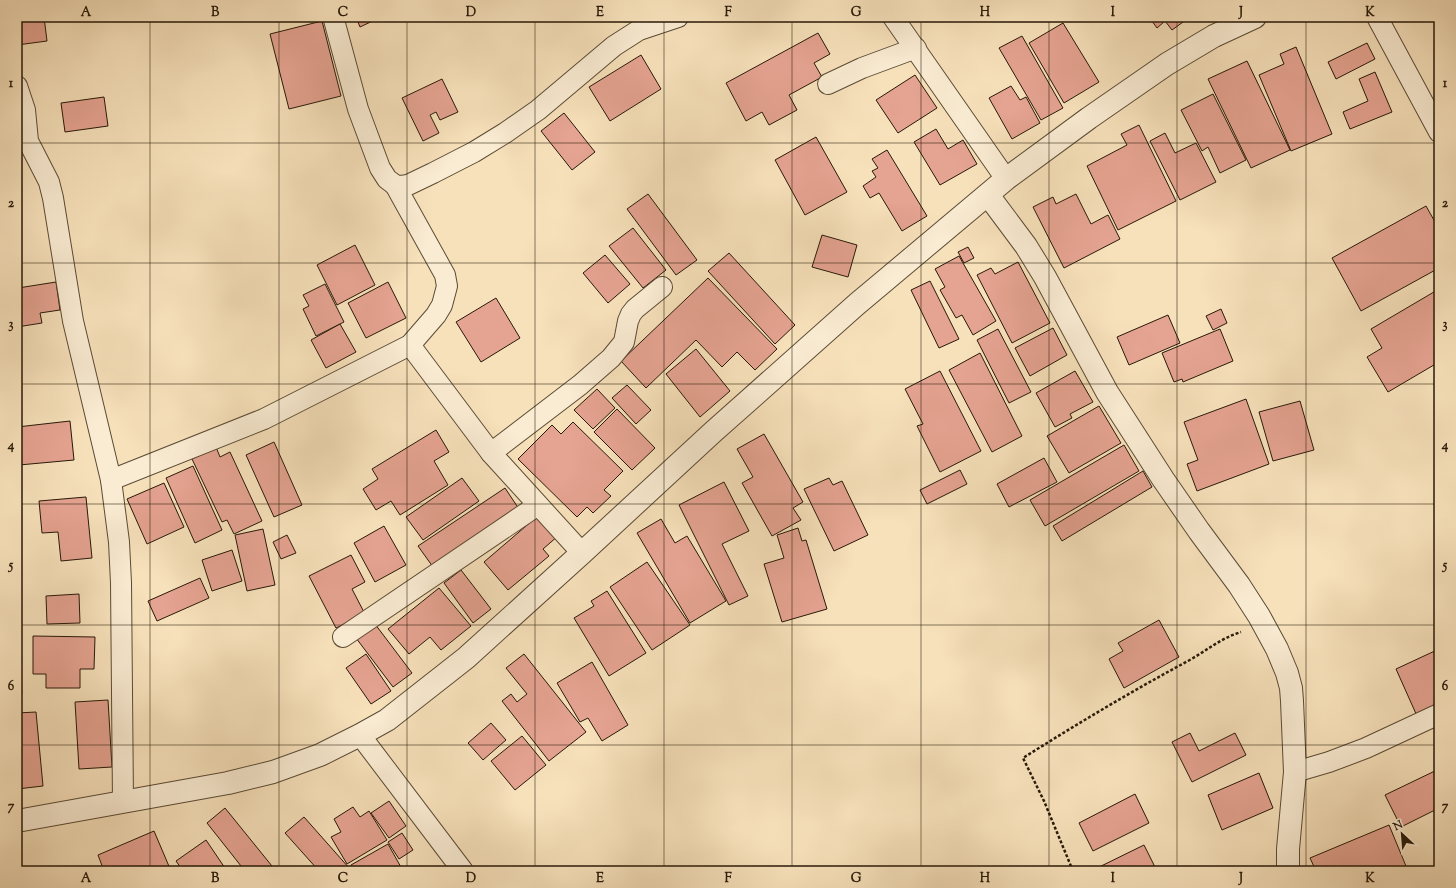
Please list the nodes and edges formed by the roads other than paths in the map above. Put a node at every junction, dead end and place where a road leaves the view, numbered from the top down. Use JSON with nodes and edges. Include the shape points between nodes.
{"nodes":[{"id":1,"x":678,"y":17,"type":"edge"},
{"id":2,"x":892,"y":17,"type":"edge"},
{"id":3,"x":1255,"y":17,"type":"edge"},
{"id":4,"x":1377,"y":17,"type":"edge"},
{"id":5,"x":334,"y":20,"type":"dead end"},
{"id":6,"x":636,"y":24,"type":"edge"},
{"id":7,"x":916,"y":48,"type":"junction"},
{"id":8,"x":828,"y":84,"type":"dead end"},
{"id":9,"x":17,"y":86,"type":"edge"},
{"id":10,"x":1439,"y":132,"type":"edge"},
{"id":11,"x":1006,"y":179,"type":"junction"},
{"id":12,"x":395,"y":185,"type":"junction"},
{"id":13,"x":988,"y":195,"type":"junction"},
{"id":14,"x":662,"y":287,"type":"dead end"},
{"id":15,"x":410,"y":345,"type":"junction"},
{"id":16,"x":491,"y":453,"type":"junction"},
{"id":17,"x":111,"y":480,"type":"junction"},
{"id":18,"x":538,"y":505,"type":"junction"},
{"id":19,"x":582,"y":553,"type":"junction"},
{"id":20,"x":344,"y":637,"type":"dead end"},
{"id":21,"x":1439,"y":714,"type":"edge"},
{"id":22,"x":360,"y":735,"type":"junction"},
{"id":23,"x":1295,"y":772,"type":"junction"},
{"id":24,"x":123,"y":802,"type":"junction"},
{"id":25,"x":17,"y":821,"type":"edge"},
{"id":26,"x":463,"y":871,"type":"edge"},
{"id":27,"x":1288,"y":871,"type":"edge"}],
"edges":[{"from":1,"to":6,"type":"street"},
{"from":2,"to":7,"type":"street"},
{"from":3,"to":11,"type":"street","via":[[1214,36],[1167,64]]},
{"from":4,"to":10,"type":"street"},
{"from":5,"to":12,"type":"street","via":[[358,109],[380,168]]},
{"from":6,"to":12,"type":"street","via":[[614,46],[538,110],[506,133],[408,185]]},
{"from":7,"to":8,"type":"street"},
{"from":7,"to":11,"type":"street"},
{"from":9,"to":17,"type":"street","via":[[25,110],[28,141],[49,182],[53,198],[73,321]]},
{"from":11,"to":13,"type":"street"},
{"from":12,"to":15,"type":"street","via":[[445,275],[447,286],[442,305],[436,315]]},
{"from":13,"to":19,"type":"street","via":[[857,304]]},
{"from":13,"to":23,"type":"street","via":[[1026,246],[1107,392],[1163,479],[1239,585],[1277,648],[1291,688]]},
{"from":14,"to":16,"type":"street","via":[[631,314],[624,342],[611,358]]},
{"from":15,"to":16,"type":"street"},
{"from":15,"to":17,"type":"street","via":[[264,419]]},
{"from":16,"to":18,"type":"street"},
{"from":17,"to":24,"type":"street","via":[[121,564]]},
{"from":18,"to":19,"type":"street"},
{"from":18,"to":20,"type":"street"},
{"from":19,"to":22,"type":"street","via":[[440,679],[387,720]]},
{"from":21,"to":23,"type":"street","via":[[1360,750]]},
{"from":22,"to":24,"type":"street","via":[[320,755],[272,772],[228,783]]},
{"from":22,"to":26,"type":"street"},
{"from":23,"to":27,"type":"street"},
{"from":24,"to":25,"type":"street"}]}
